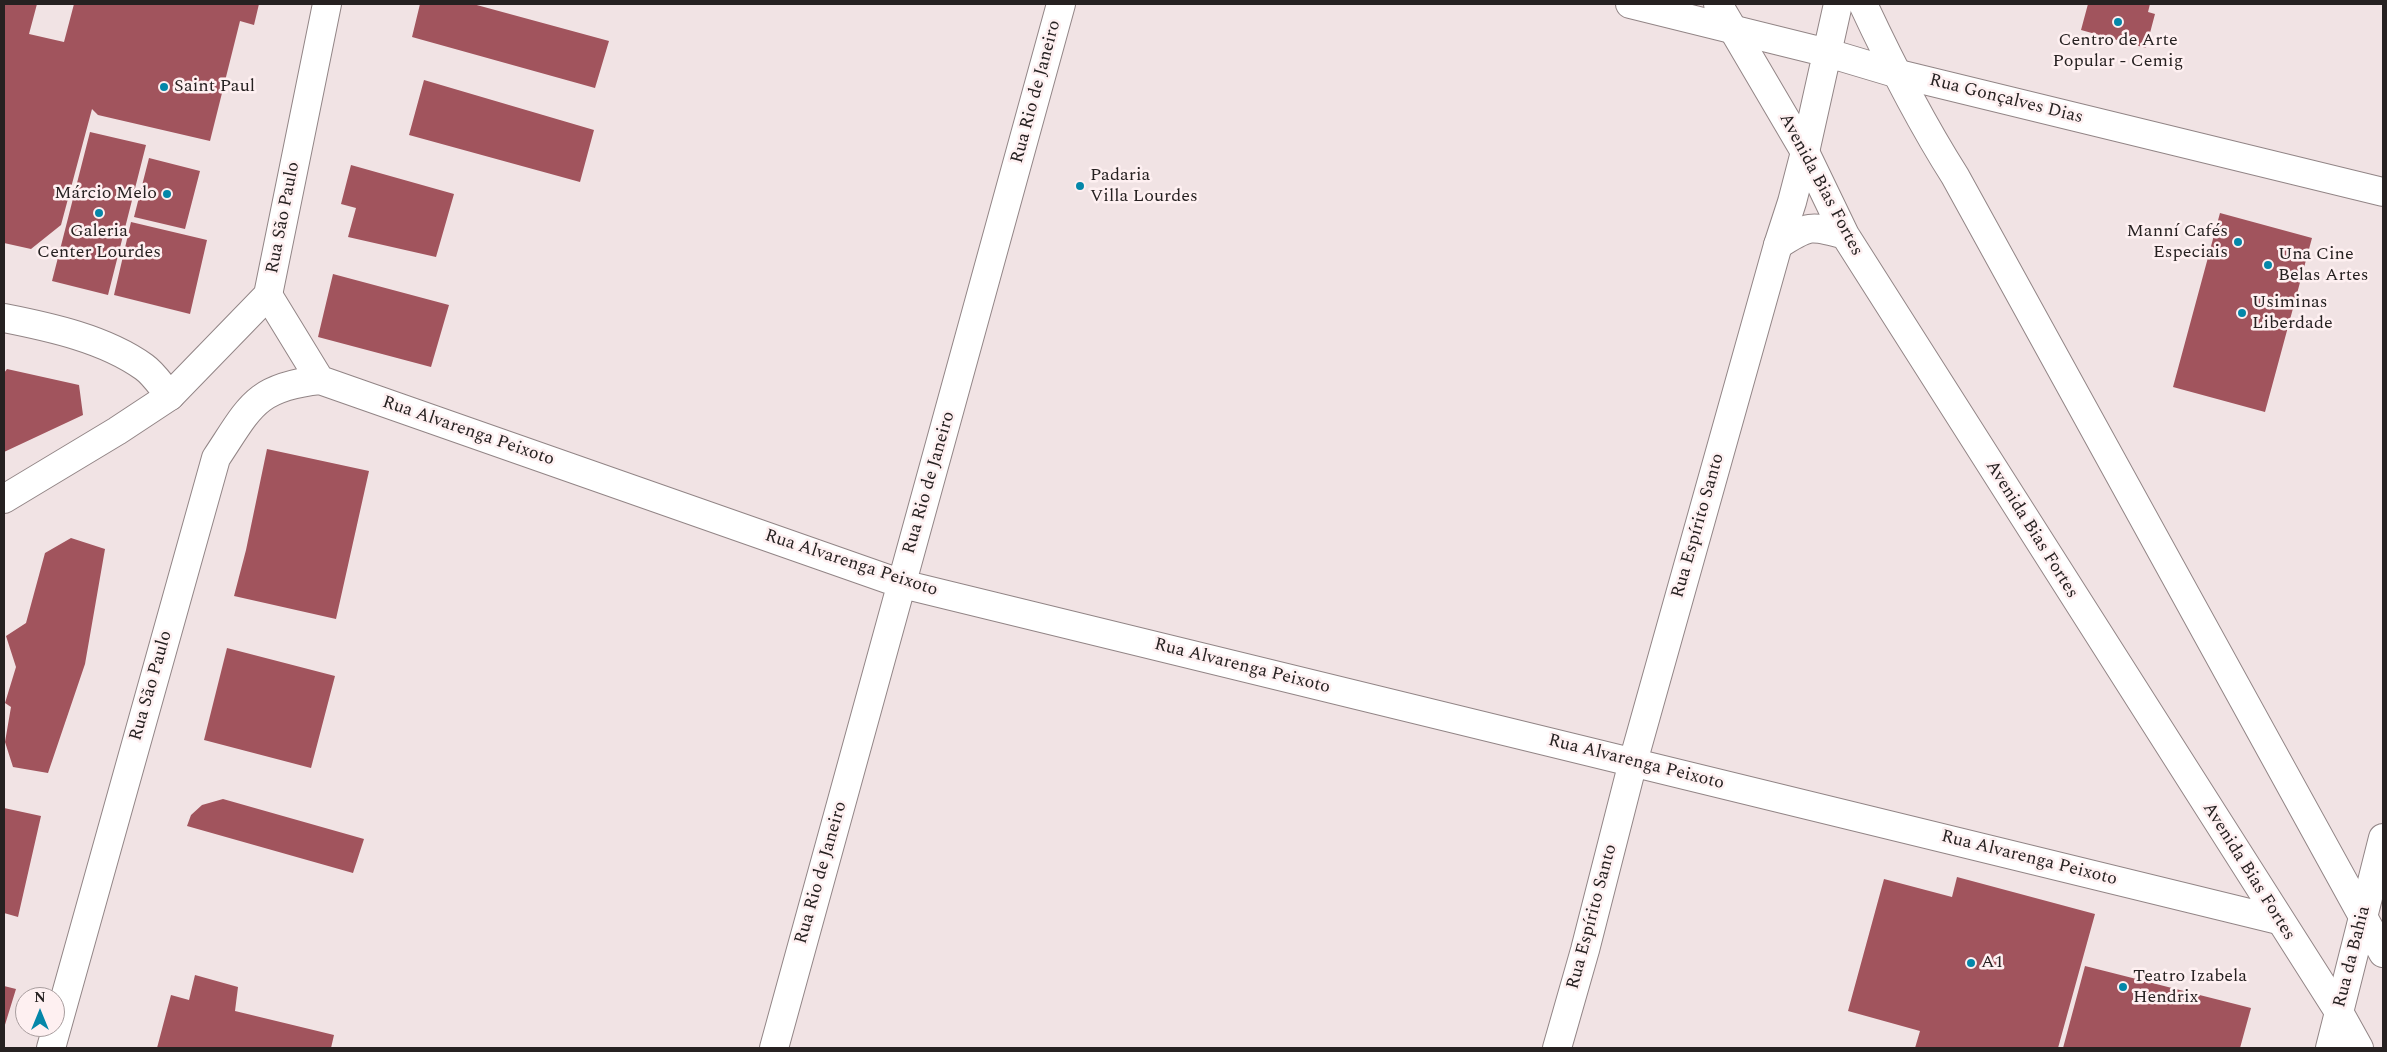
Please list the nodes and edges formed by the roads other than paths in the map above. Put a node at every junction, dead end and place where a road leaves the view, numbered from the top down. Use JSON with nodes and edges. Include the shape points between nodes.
{"nodes":[{"id":1,"x":327,"y":4,"type":"edge"},
{"id":2,"x":1062,"y":4,"type":"edge"},
{"id":3,"x":1630,"y":4,"type":"edge"},
{"id":4,"x":1718,"y":4,"type":"edge"},
{"id":5,"x":1838,"y":4,"type":"edge"},
{"id":6,"x":1863,"y":4,"type":"edge"},
{"id":7,"x":1732,"y":30,"type":"junction"},
{"id":8,"x":1828,"y":53,"type":"junction"},
{"id":9,"x":1895,"y":73,"type":"junction"},
{"id":10,"x":1805,"y":152,"type":"junction"},
{"id":11,"x":2383,"y":192,"type":"edge"},
{"id":12,"x":1845,"y":235,"type":"junction"},
{"id":13,"x":1778,"y":245,"type":"junction"},
{"id":14,"x":268,"y":295,"type":"junction"},
{"id":15,"x":4,"y":318,"type":"edge"},
{"id":16,"x":320,"y":380,"type":"junction"},
{"id":17,"x":170,"y":396,"type":"junction"},
{"id":18,"x":4,"y":499,"type":"edge"},
{"id":19,"x":902,"y":584,"type":"junction"},
{"id":20,"x":1632,"y":762,"type":"junction"},
{"id":21,"x":2383,"y":838,"type":"edge"},
{"id":22,"x":2363,"y":915,"type":"junction"},
{"id":23,"x":2278,"y":920,"type":"junction"},
{"id":24,"x":2383,"y":953,"type":"edge"},
{"id":25,"x":2339,"y":1012,"type":"junction"},
{"id":26,"x":51,"y":1048,"type":"edge"},
{"id":27,"x":774,"y":1048,"type":"edge"},
{"id":28,"x":1558,"y":1048,"type":"edge"},
{"id":29,"x":2330,"y":1048,"type":"edge"},
{"id":30,"x":2359,"y":1048,"type":"edge"}],
"edges":[{"from":1,"to":14,"type":"street","name":"Rua São Paulo"},
{"from":2,"to":19,"type":"street","name":"Rua Rio de Janeiro"},
{"from":3,"to":7,"type":"street","name":"Rua Gonçalves Dias"},
{"from":4,"to":7,"type":"street","name":"Avenida Bias Fortes"},
{"from":5,"to":8,"type":"street","name":"Rua Espírito Santo"},
{"from":6,"to":9,"type":"street"},
{"from":7,"to":8,"type":"street","name":"Rua Gonçalves Dias"},
{"from":7,"to":10,"type":"street","name":"Avenida Bias Fortes"},
{"from":8,"to":9,"type":"street","name":"Rua Gonçalves Dias"},
{"from":8,"to":10,"type":"street","name":"Rua Espírito Santo"},
{"from":9,"to":11,"type":"street","name":"Rua Gonçalves Dias"},
{"from":9,"to":22,"type":"street"},
{"from":10,"to":12,"type":"street","name":"Avenida Bias Fortes"},
{"from":10,"to":13,"type":"street","name":"Rua Espírito Santo"},
{"from":12,"to":13,"type":"street","via":[[1804,228]]},
{"from":12,"to":23,"type":"street","name":"Avenida Bias Fortes"},
{"from":13,"to":20,"type":"street","name":"Rua Espírito Santo"},
{"from":14,"to":16,"type":"street"},
{"from":14,"to":17,"type":"street","name":"Rua São Paulo"},
{"from":15,"to":17,"type":"street","via":[[52,327],[117,352],[145,368]]},
{"from":16,"to":19,"type":"street","name":"Rua Alvarenga Peixoto"},
{"from":16,"to":26,"type":"street","name":"Rua São Paulo","via":[[293,383],[266,393],[250,407],[216,458]]},
{"from":17,"to":18,"type":"street","name":"Rua São Paulo"},
{"from":19,"to":20,"type":"street","name":"Rua Alvarenga Peixoto"},
{"from":19,"to":27,"type":"street","name":"Rua Rio de Janeiro"},
{"from":20,"to":23,"type":"street","name":"Rua Alvarenga Peixoto"},
{"from":20,"to":28,"type":"street","name":"Rua Espírito Santo"},
{"from":21,"to":22,"type":"street","name":"Rua da Bahia"},
{"from":22,"to":24,"type":"street"},
{"from":22,"to":25,"type":"street","name":"Rua da Bahia"},
{"from":23,"to":25,"type":"street","name":"Avenida Bias Fortes"},
{"from":25,"to":29,"type":"street","name":"Rua da Bahia"},
{"from":25,"to":30,"type":"street","name":"Avenida Bias Fortes"}]}
